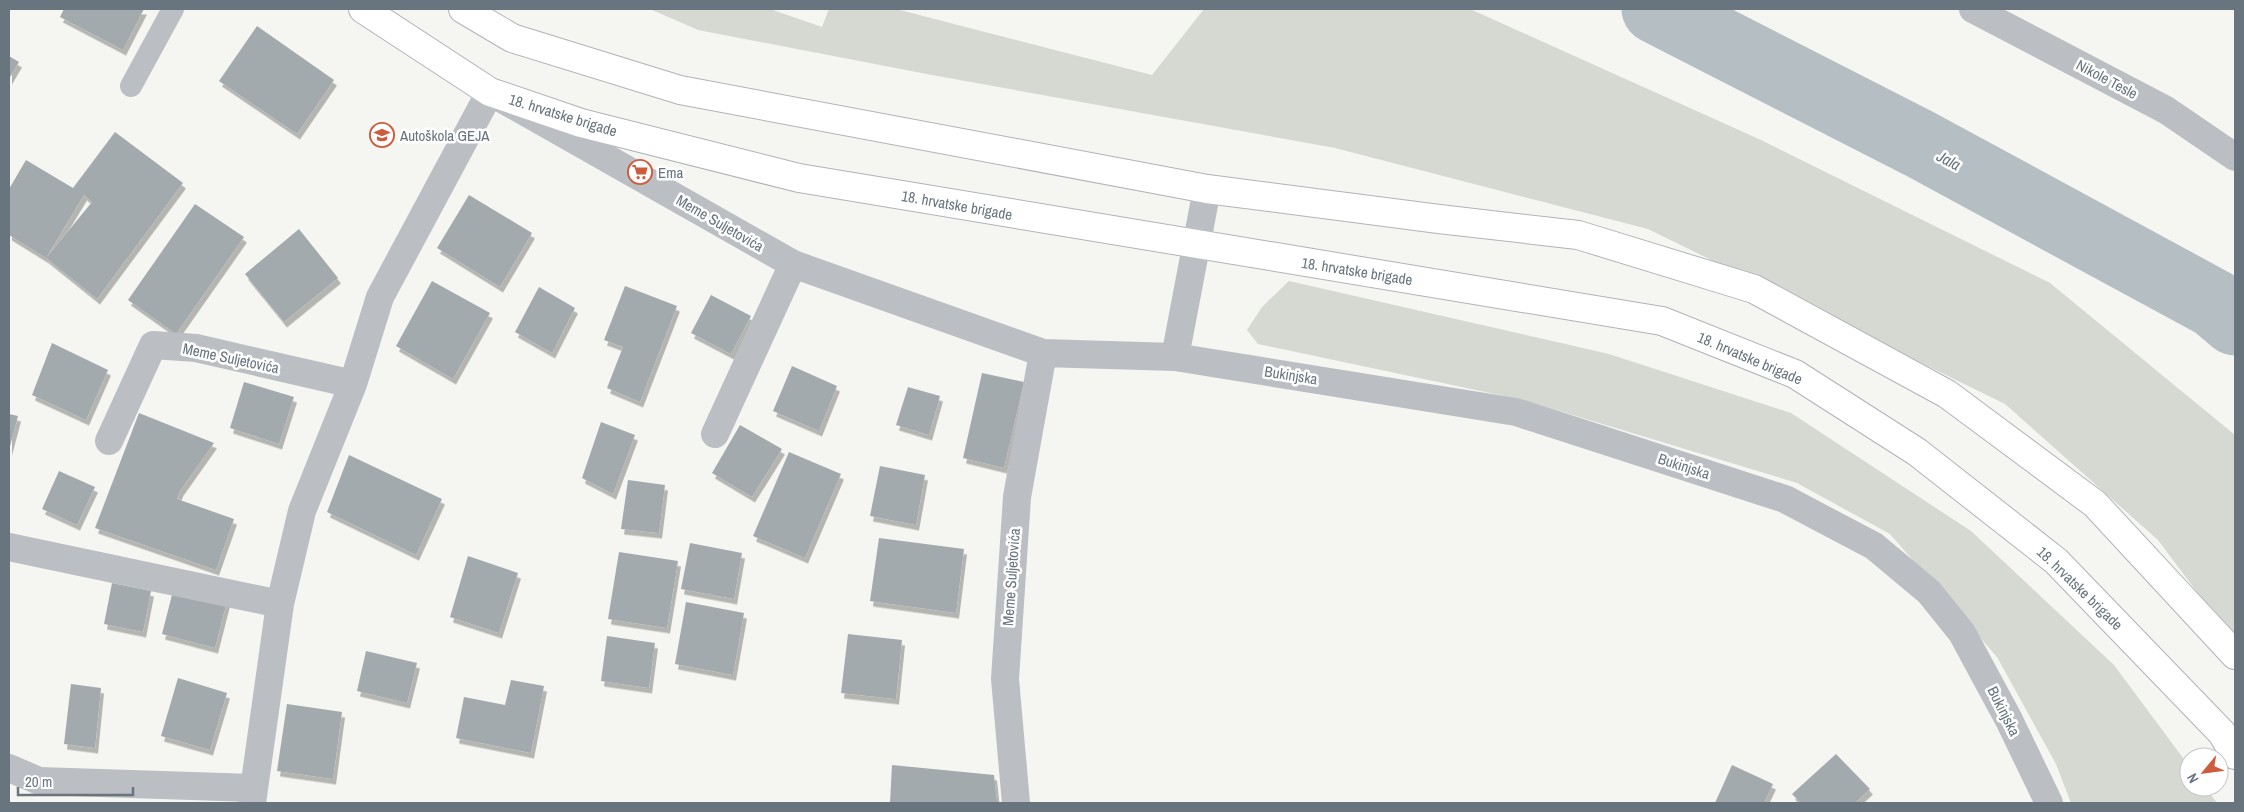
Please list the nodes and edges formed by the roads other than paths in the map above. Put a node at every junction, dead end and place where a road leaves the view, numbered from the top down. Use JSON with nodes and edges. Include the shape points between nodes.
{"nodes":[{"id":1,"x":173,"y":9,"type":"edge"},
{"id":2,"x":363,"y":9,"type":"edge"},
{"id":3,"x":463,"y":9,"type":"edge"},
{"id":4,"x":1973,"y":9,"type":"edge"},
{"id":5,"x":131,"y":86,"type":"dead end"},
{"id":6,"x":490,"y":92,"type":"junction"},
{"id":7,"x":2235,"y":157,"type":"edge"},
{"id":8,"x":1207,"y":189,"type":"junction"},
{"id":9,"x":1198,"y":245,"type":"junction"},
{"id":10,"x":793,"y":264,"type":"junction"},
{"id":11,"x":1043,"y":353,"type":"junction"},
{"id":12,"x":1175,"y":357,"type":"junction"},
{"id":13,"x":353,"y":384,"type":"junction"},
{"id":14,"x":715,"y":434,"type":"dead end"},
{"id":15,"x":108,"y":441,"type":"dead end"},
{"id":16,"x":9,"y":547,"type":"edge"},
{"id":17,"x":280,"y":604,"type":"junction"},
{"id":18,"x":2235,"y":656,"type":"edge"},
{"id":19,"x":2235,"y":755,"type":"edge"},
{"id":20,"x":9,"y":768,"type":"edge"},
{"id":21,"x":252,"y":796,"type":"edge"},
{"id":22,"x":1016,"y":803,"type":"edge"},
{"id":23,"x":2048,"y":803,"type":"edge"}],
"edges":[{"from":1,"to":5,"type":"lane"},
{"from":2,"to":6,"type":"main road","name":"18. hrvatske brigade"},
{"from":3,"to":8,"type":"main road","via":[[512,38],[680,90]]},
{"from":4,"to":7,"type":"street","name":"Nikole Tesle","via":[[2166,110]]},
{"from":6,"to":9,"type":"main road","name":"18. hrvatske brigade","via":[[581,123],[799,178]]},
{"from":6,"to":10,"type":"street","name":"Meme Suljetovića"},
{"from":6,"to":13,"type":"street","via":[[380,297]]},
{"from":8,"to":9,"type":"street"},
{"from":8,"to":18,"type":"main road","via":[[1578,235],[1754,289],[1947,394],[2095,504]]},
{"from":9,"to":12,"type":"street"},
{"from":9,"to":19,"type":"main road","name":"18. hrvatske brigade","via":[[1662,321],[1795,374],[1918,452],[2056,561],[2222,733]]},
{"from":10,"to":11,"type":"street","name":"Meme Suljetovića"},
{"from":10,"to":14,"type":"street"},
{"from":11,"to":12,"type":"street","name":"Meme Suljetovića"},
{"from":11,"to":22,"type":"street","name":"Meme Suljetovića","via":[[1017,497],[1005,680]]},
{"from":12,"to":23,"type":"street","name":"Bukinjska","via":[[1516,412],[1785,499],[1874,546],[1929,592],[1962,633],[2009,720]]},
{"from":13,"to":15,"type":"street","name":"Meme Suljetovića","via":[[196,348],[153,345]]},
{"from":13,"to":17,"type":"street","via":[[302,511]]},
{"from":16,"to":17,"type":"street"},
{"from":17,"to":21,"type":"street"},
{"from":20,"to":21,"type":"street","via":[[39,781]]}]}
